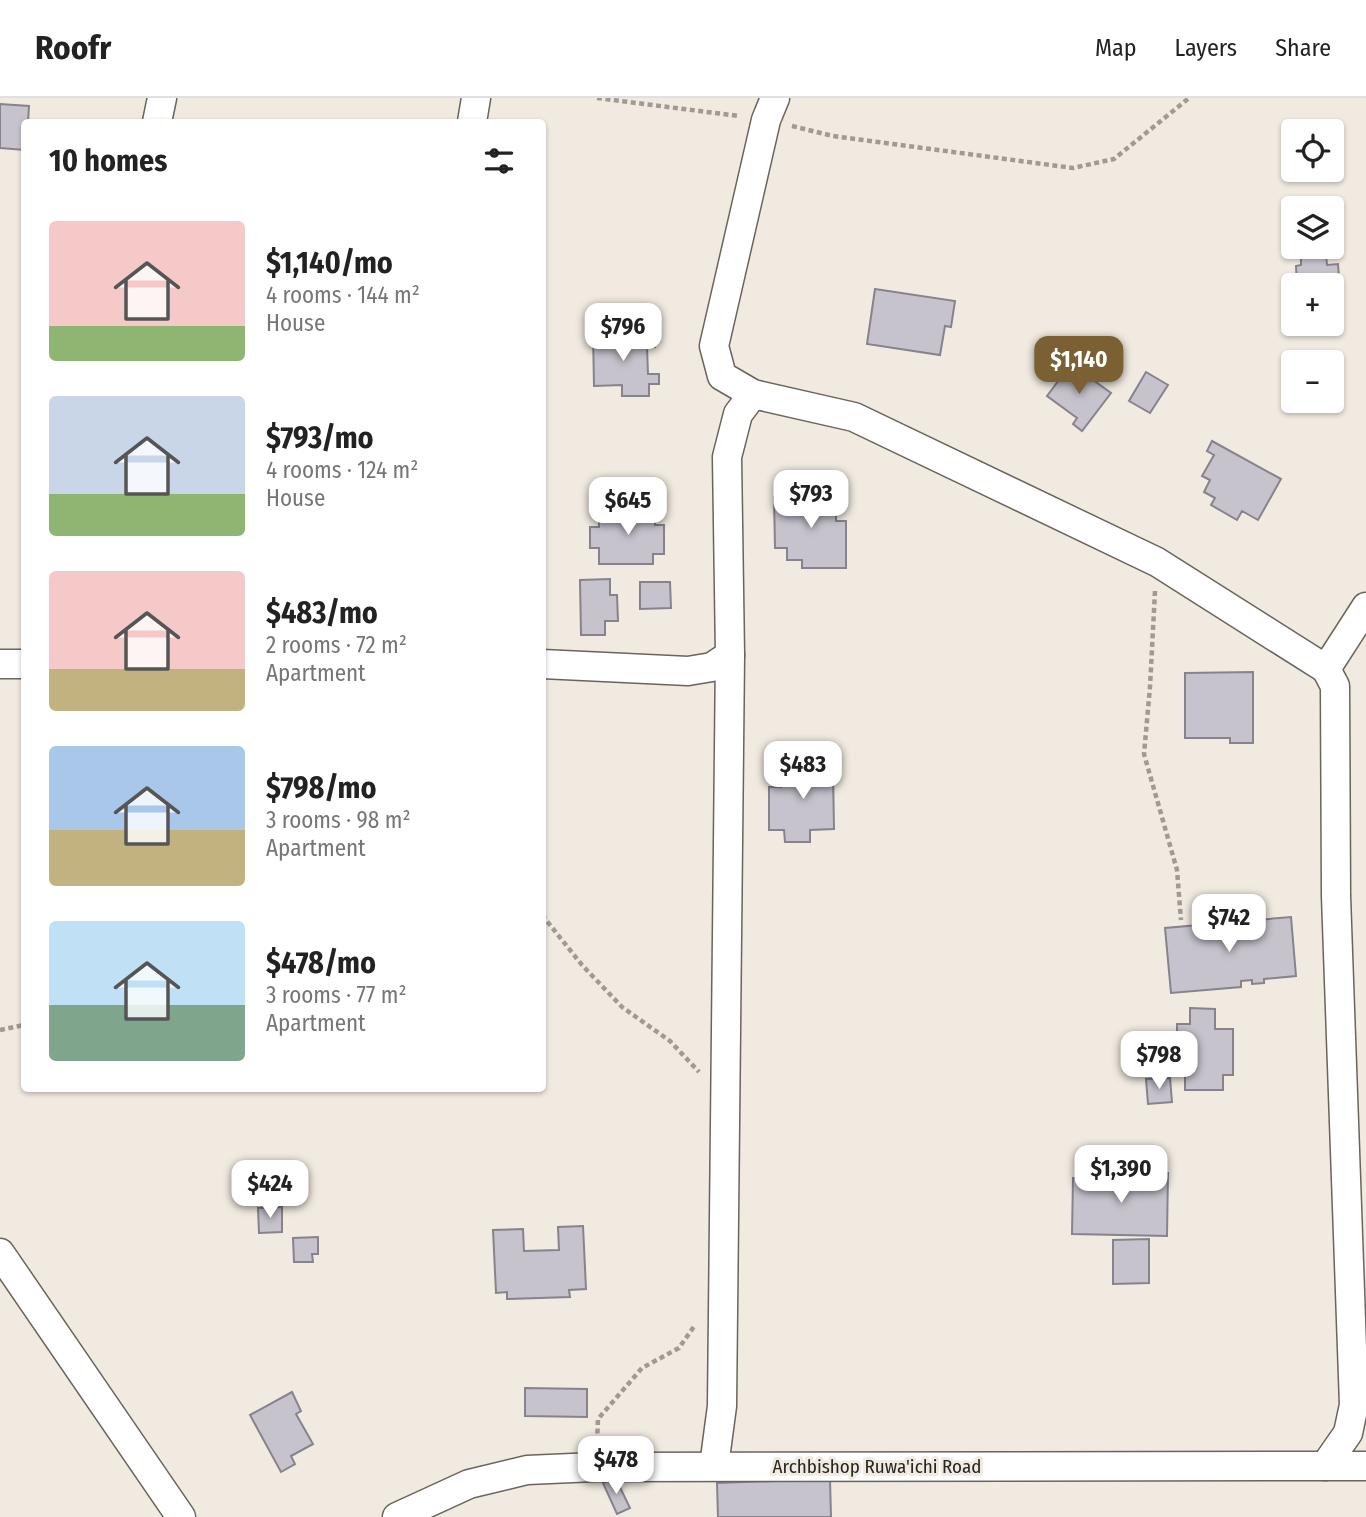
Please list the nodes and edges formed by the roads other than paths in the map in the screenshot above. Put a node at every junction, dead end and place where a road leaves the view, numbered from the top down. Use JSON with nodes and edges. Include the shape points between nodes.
{"nodes":[{"id":1,"x":162,"y":98,"type":"edge"},
{"id":2,"x":476,"y":98,"type":"edge"},
{"id":3,"x":771,"y":109,"type":"edge"},
{"id":4,"x":158,"y":119,"type":"edge"},
{"id":5,"x":472,"y":119,"type":"edge"},
{"id":6,"x":753,"y":394,"type":"junction"},
{"id":7,"x":1366,"y":607,"type":"edge"},
{"id":8,"x":730,"y":655,"type":"junction"},
{"id":9,"x":0,"y":664,"type":"edge"},
{"id":10,"x":21,"y":664,"type":"edge"},
{"id":11,"x":546,"y":664,"type":"edge"},
{"id":12,"x":1326,"y":670,"type":"junction"},
{"id":13,"x":0,"y":1254,"type":"edge"},
{"id":14,"x":715,"y":1466,"type":"junction"},
{"id":15,"x":1325,"y":1466,"type":"junction"},
{"id":16,"x":1366,"y":1466,"type":"edge"},
{"id":17,"x":181,"y":1517,"type":"edge"},
{"id":18,"x":397,"y":1517,"type":"edge"}],
"edges":[{"from":1,"to":4,"type":"street"},
{"from":2,"to":5,"type":"street"},
{"from":3,"to":6,"type":"street","via":[[715,346],[722,376]]},
{"from":6,"to":8,"type":"street","via":[[738,414],[727,457]]},
{"from":6,"to":12,"type":"street","via":[[853,416],[1157,562]]},
{"from":7,"to":12,"type":"street"},
{"from":8,"to":11,"type":"street","via":[[712,667],[688,671]]},
{"from":8,"to":14,"type":"street","via":[[722,1406]]},
{"from":9,"to":10,"type":"street"},
{"from":12,"to":15,"type":"street","via":[[1335,686],[1336,896],[1354,1405],[1348,1433]]},
{"from":13,"to":17,"type":"street"},
{"from":14,"to":15,"type":"street","name":"Archbishop Ruwa'ichi Road"},
{"from":14,"to":18,"type":"street","name":"Archbishop Ruwa'ichi Road","via":[[527,1470],[469,1484]]},
{"from":15,"to":16,"type":"street","name":"Archbishop Ruwa'ichi Road"}]}
